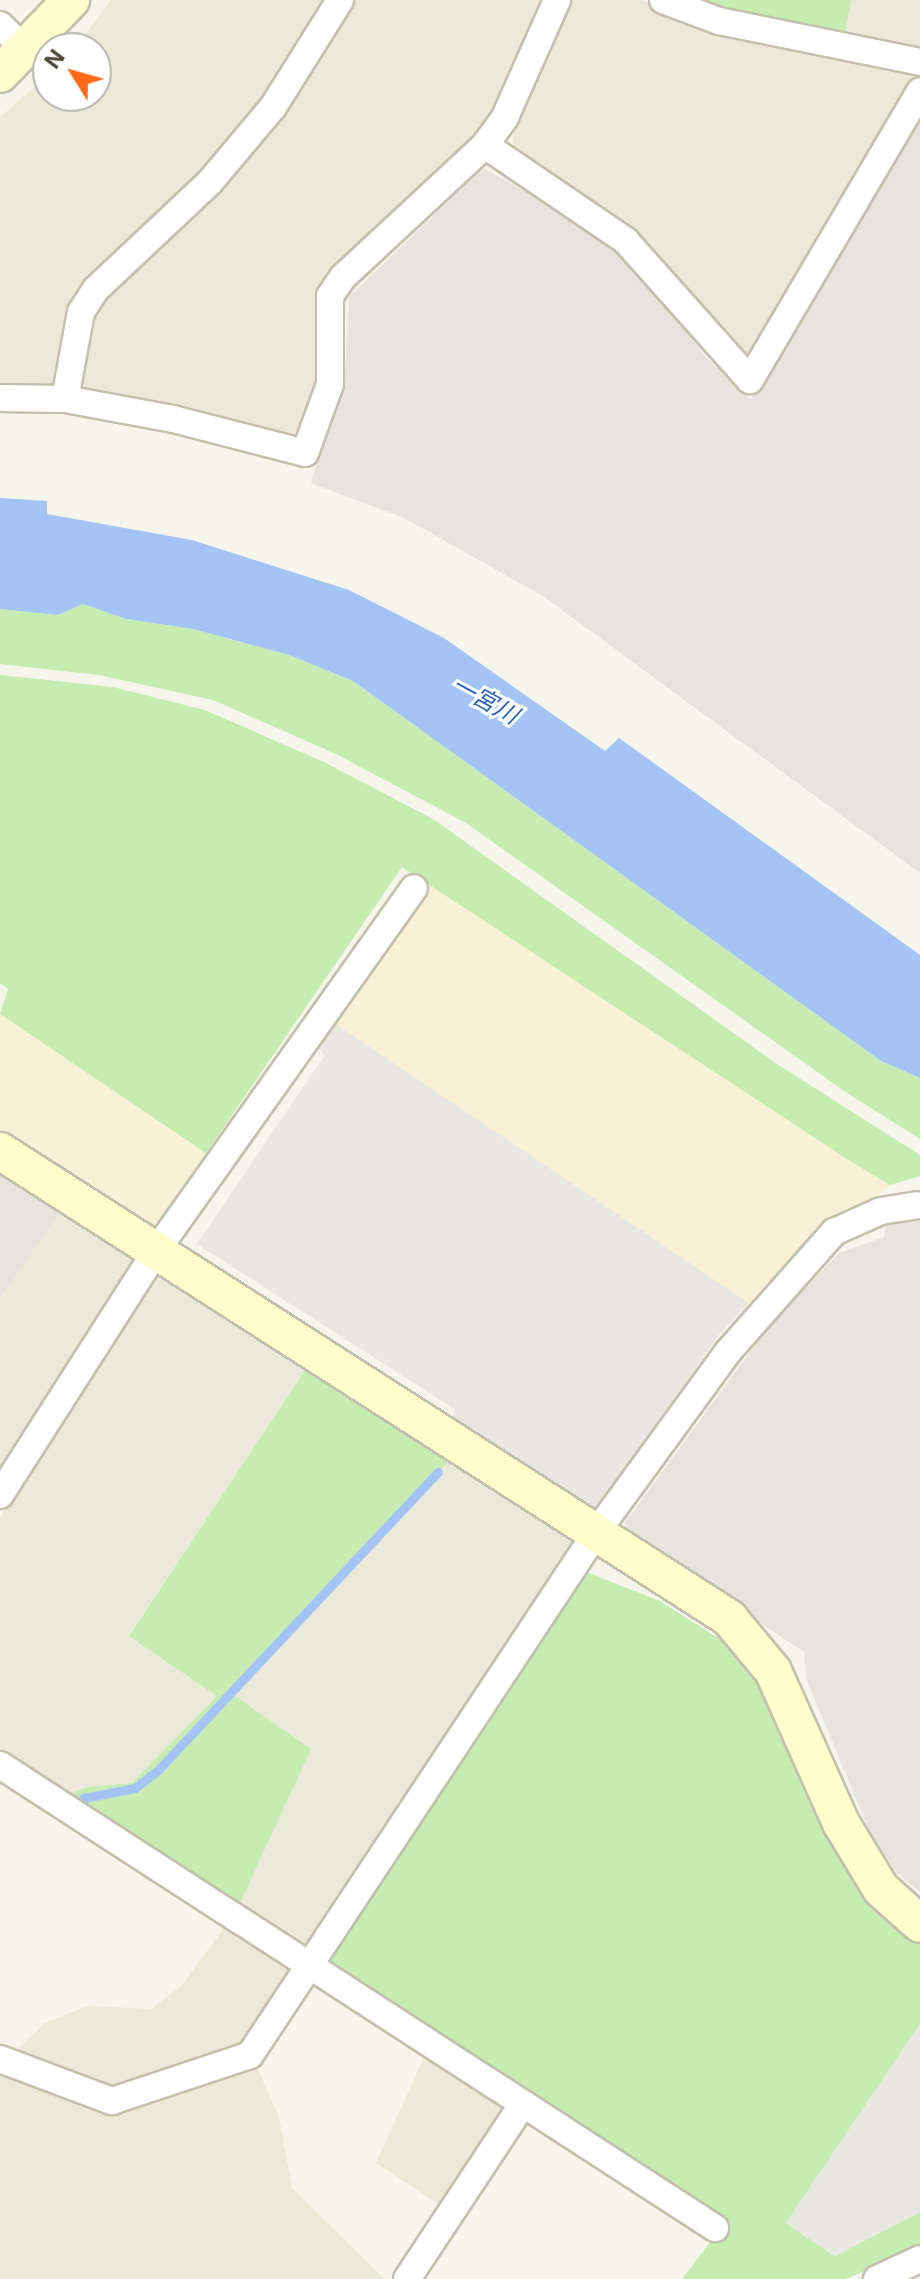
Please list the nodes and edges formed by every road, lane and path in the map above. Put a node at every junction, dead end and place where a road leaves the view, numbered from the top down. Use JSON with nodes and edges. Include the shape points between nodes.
{"nodes":[{"id":1,"x":71,"y":0,"type":"edge"},
{"id":2,"x":340,"y":0,"type":"edge"},
{"id":3,"x":557,"y":0,"type":"edge"},
{"id":4,"x":663,"y":0,"type":"edge"},
{"id":5,"x":0,"y":25,"type":"edge"},
{"id":6,"x":13,"y":62,"type":"edge"},
{"id":7,"x":920,"y":62,"type":"edge"},
{"id":8,"x":920,"y":91,"type":"edge"},
{"id":9,"x":485,"y":145,"type":"junction"},
{"id":10,"x":0,"y":398,"type":"edge"},
{"id":11,"x":65,"y":399,"type":"junction"},
{"id":12,"x":414,"y":888,"type":"dead end"},
{"id":13,"x":0,"y":1151,"type":"edge"},
{"id":14,"x":918,"y":1205,"type":"edge"},
{"id":15,"x":156,"y":1251,"type":"junction"},
{"id":16,"x":0,"y":1495,"type":"edge"},
{"id":17,"x":598,"y":1530,"type":"junction"},
{"id":18,"x":0,"y":1765,"type":"edge"},
{"id":19,"x":920,"y":1924,"type":"edge"},
{"id":20,"x":311,"y":1969,"type":"junction"},
{"id":21,"x":0,"y":2059,"type":"edge"},
{"id":22,"x":523,"y":2104,"type":"junction"},
{"id":23,"x":715,"y":2228,"type":"dead end"},
{"id":24,"x":920,"y":2259,"type":"edge"},
{"id":25,"x":407,"y":2279,"type":"edge"},
{"id":26,"x":877,"y":2279,"type":"edge"}],
"edges":[{"from":1,"to":6,"type":"street"},
{"from":2,"to":11,"type":"street","via":[[273,107],[210,182],[96,289],[81,312]]},
{"from":3,"to":9,"type":"street","via":[[505,117]]},
{"from":4,"to":7,"type":"street","via":[[719,21]]},
{"from":5,"to":6,"type":"street"},
{"from":8,"to":9,"type":"street","via":[[750,380],[626,241]]},
{"from":9,"to":11,"type":"street","via":[[343,277],[330,296],[330,384],[305,453],[173,419]]},
{"from":10,"to":11,"type":"street"},
{"from":12,"to":15,"type":"street"},
{"from":13,"to":15,"type":"street"},
{"from":14,"to":17,"type":"street","via":[[881,1211],[834,1232],[727,1353]]},
{"from":15,"to":16,"type":"street"},
{"from":15,"to":17,"type":"street"},
{"from":17,"to":19,"type":"street","via":[[729,1618],[773,1671],[841,1823],[881,1889]]},
{"from":17,"to":20,"type":"street"},
{"from":18,"to":20,"type":"street"},
{"from":20,"to":21,"type":"street","via":[[250,2055],[112,2101]]},
{"from":20,"to":22,"type":"street"},
{"from":22,"to":23,"type":"street"},
{"from":22,"to":25,"type":"street"},
{"from":24,"to":26,"type":"street"}]}
